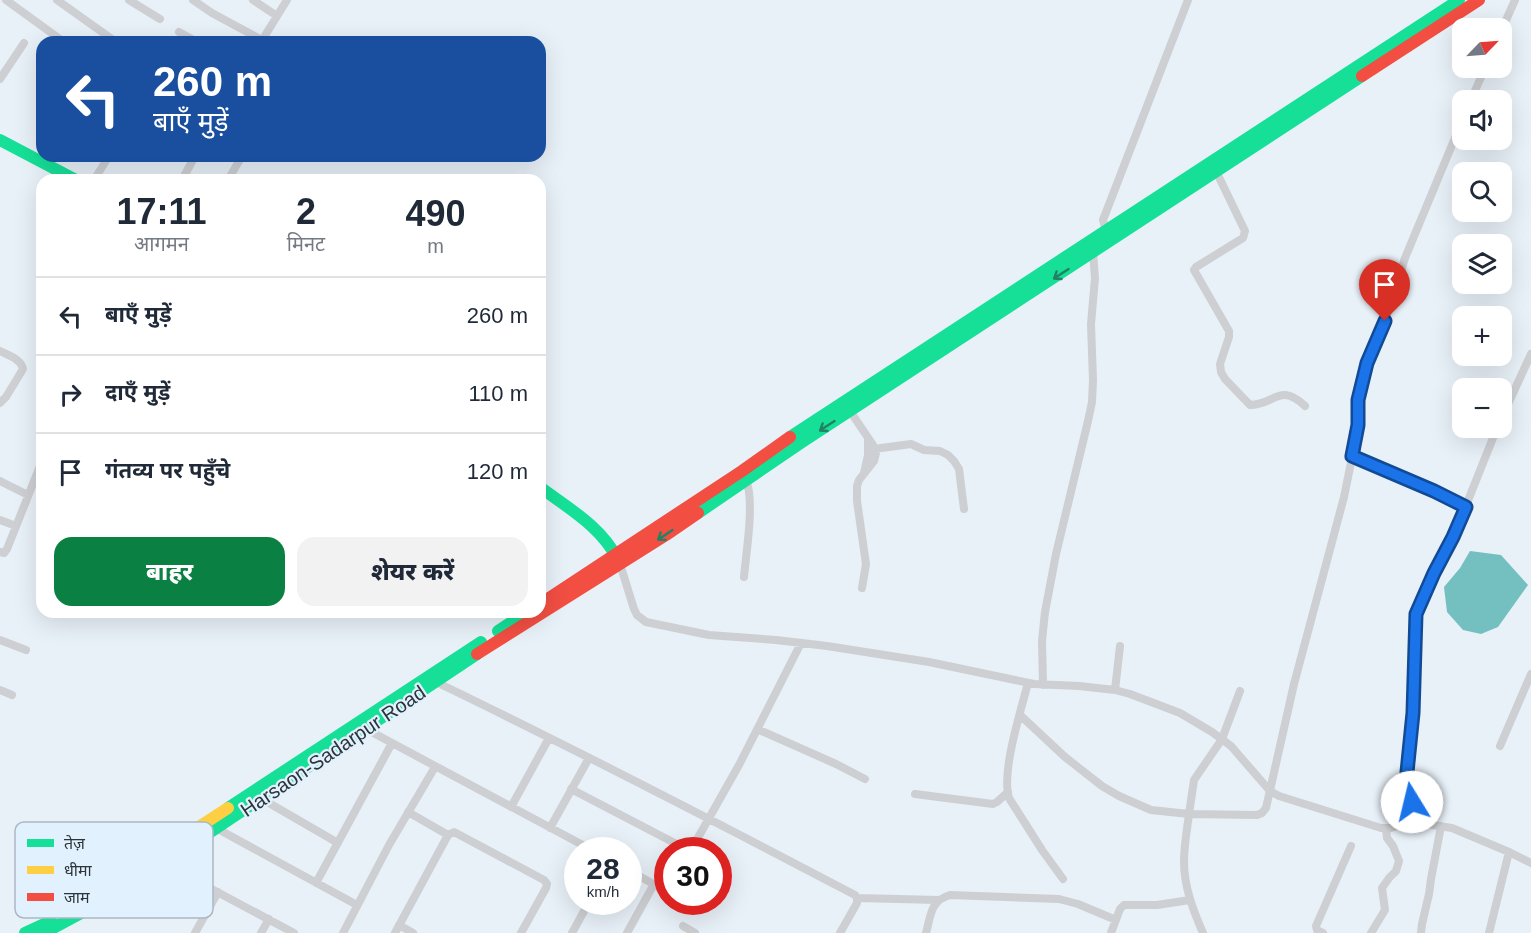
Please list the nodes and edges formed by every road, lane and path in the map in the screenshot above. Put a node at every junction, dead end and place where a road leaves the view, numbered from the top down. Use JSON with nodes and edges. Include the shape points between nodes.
{"nodes":[{"id":1,"x":6,"y":0,"type":"edge"},
{"id":2,"x":57,"y":0,"type":"edge"},
{"id":3,"x":129,"y":0,"type":"edge"},
{"id":4,"x":193,"y":0,"type":"edge"},
{"id":5,"x":254,"y":0,"type":"edge"},
{"id":6,"x":287,"y":0,"type":"edge"},
{"id":7,"x":1188,"y":0,"type":"edge"},
{"id":8,"x":1459,"y":0,"type":"edge"},
{"id":9,"x":1479,"y":0,"type":"edge"},
{"id":10,"x":1515,"y":0,"type":"edge"},
{"id":11,"x":277,"y":16,"type":"junction"},
{"id":12,"x":1507,"y":18,"type":"edge"},
{"id":13,"x":160,"y":19,"type":"dead end"},
{"id":14,"x":179,"y":32,"type":"dead end"},
{"id":15,"x":56,"y":36,"type":"edge"},
{"id":16,"x":108,"y":36,"type":"edge"},
{"id":17,"x":186,"y":36,"type":"edge"},
{"id":18,"x":253,"y":36,"type":"edge"},
{"id":19,"x":265,"y":36,"type":"edge"},
{"id":20,"x":24,"y":43,"type":"dead end"},
{"id":21,"x":0,"y":79,"type":"edge"},
{"id":22,"x":0,"y":140,"type":"edge"},
{"id":23,"x":1452,"y":145,"type":"edge"},
{"id":24,"x":36,"y":159,"type":"edge"},
{"id":25,"x":42,"y":162,"type":"edge"},
{"id":26,"x":1216,"y":171,"type":"junction"},
{"id":27,"x":65,"y":174,"type":"edge"},
{"id":28,"x":1110,"y":232,"type":"junction"},
{"id":29,"x":1093,"y":252,"type":"junction"},
{"id":30,"x":0,"y":351,"type":"edge"},
{"id":31,"x":1531,"y":354,"type":"edge"},
{"id":32,"x":1527,"y":371,"type":"edge"},
{"id":33,"x":1512,"y":399,"type":"edge"},
{"id":34,"x":0,"y":406,"type":"edge"},
{"id":35,"x":1305,"y":406,"type":"dead end"},
{"id":36,"x":850,"y":411,"type":"junction"},
{"id":37,"x":868,"y":438,"type":"junction"},
{"id":38,"x":1493,"y":438,"type":"edge"},
{"id":39,"x":874,"y":449,"type":"junction"},
{"id":40,"x":1352,"y":456,"type":"junction"},
{"id":41,"x":36,"y":476,"type":"edge"},
{"id":42,"x":862,"y":477,"type":"junction"},
{"id":43,"x":746,"y":480,"type":"junction"},
{"id":44,"x":0,"y":481,"type":"edge"},
{"id":45,"x":546,"y":492,"type":"edge"},
{"id":46,"x":28,"y":495,"type":"junction"},
{"id":47,"x":1466,"y":507,"type":"junction"},
{"id":48,"x":964,"y":509,"type":"dead end"},
{"id":49,"x":0,"y":520,"type":"edge"},
{"id":50,"x":16,"y":526,"type":"junction"},
{"id":51,"x":0,"y":552,"type":"edge"},
{"id":52,"x":618,"y":559,"type":"junction"},
{"id":53,"x":744,"y":578,"type":"dead end"},
{"id":54,"x":862,"y":588,"type":"dead end"},
{"id":55,"x":546,"y":601,"type":"edge"},
{"id":56,"x":546,"y":608,"type":"edge"},
{"id":57,"x":519,"y":618,"type":"edge"},
{"id":58,"x":530,"y":618,"type":"edge"},
{"id":59,"x":0,"y":640,"type":"edge"},
{"id":60,"x":801,"y":643,"type":"junction"},
{"id":61,"x":1120,"y":646,"type":"dead end"},
{"id":62,"x":26,"y":650,"type":"dead end"},
{"id":63,"x":1531,"y":675,"type":"edge"},
{"id":64,"x":436,"y":682,"type":"junction"},
{"id":65,"x":1028,"y":682,"type":"junction"},
{"id":66,"x":1043,"y":685,"type":"junction"},
{"id":67,"x":0,"y":690,"type":"edge"},
{"id":68,"x":1115,"y":690,"type":"junction"},
{"id":69,"x":1240,"y":691,"type":"dead end"},
{"id":70,"x":12,"y":695,"type":"dead end"},
{"id":71,"x":1020,"y":715,"type":"junction"},
{"id":72,"x":366,"y":729,"type":"junction"},
{"id":73,"x":757,"y":729,"type":"junction"},
{"id":74,"x":549,"y":738,"type":"junction"},
{"id":75,"x":1222,"y":739,"type":"junction"},
{"id":76,"x":392,"y":743,"type":"junction"},
{"id":77,"x":1500,"y":746,"type":"dead end"},
{"id":78,"x":589,"y":758,"type":"junction"},
{"id":79,"x":435,"y":767,"type":"junction"},
{"id":80,"x":866,"y":779,"type":"dead end"},
{"id":81,"x":571,"y":789,"type":"junction"},
{"id":82,"x":1270,"y":791,"type":"junction"},
{"id":83,"x":1008,"y":792,"type":"junction"},
{"id":84,"x":915,"y":794,"type":"dead end"},
{"id":85,"x":262,"y":799,"type":"junction"},
{"id":86,"x":511,"y":807,"type":"junction"},
{"id":87,"x":408,"y":812,"type":"junction"},
{"id":88,"x":1189,"y":814,"type":"junction"},
{"id":89,"x":710,"y":819,"type":"junction"},
{"id":90,"x":1416,"y":819,"type":"junction"},
{"id":91,"x":207,"y":822,"type":"edge"},
{"id":92,"x":1442,"y":826,"type":"junction"},
{"id":93,"x":216,"y":828,"type":"junction"},
{"id":94,"x":550,"y":828,"type":"junction"},
{"id":95,"x":1386,"y":829,"type":"junction"},
{"id":96,"x":213,"y":830,"type":"edge"},
{"id":97,"x":448,"y":835,"type":"junction"},
{"id":98,"x":567,"y":837,"type":"edge"},
{"id":99,"x":665,"y":837,"type":"edge"},
{"id":100,"x":698,"y":837,"type":"edge"},
{"id":101,"x":338,"y":843,"type":"junction"},
{"id":102,"x":1351,"y":846,"type":"dead end"},
{"id":103,"x":1509,"y":852,"type":"junction"},
{"id":104,"x":1531,"y":863,"type":"edge"},
{"id":105,"x":642,"y":878,"type":"edge"},
{"id":106,"x":1063,"y":879,"type":"dead end"},
{"id":107,"x":316,"y":883,"type":"junction"},
{"id":108,"x":654,"y":885,"type":"joint"},
{"id":109,"x":213,"y":890,"type":"edge"},
{"id":110,"x":218,"y":892,"type":"junction"},
{"id":111,"x":857,"y":898,"type":"junction"},
{"id":112,"x":938,"y":900,"type":"junction"},
{"id":113,"x":1190,"y":900,"type":"junction"},
{"id":114,"x":213,"y":901,"type":"edge"},
{"id":115,"x":357,"y":905,"type":"junction"},
{"id":116,"x":582,"y":915,"type":"edge"},
{"id":117,"x":59,"y":918,"type":"edge"},
{"id":118,"x":66,"y":918,"type":"edge"},
{"id":119,"x":203,"y":918,"type":"edge"},
{"id":120,"x":269,"y":919,"type":"junction"},
{"id":121,"x":1116,"y":920,"type":"junction"},
{"id":122,"x":397,"y":929,"type":"edge"},
{"id":123,"x":682,"y":930,"type":"edge"},
{"id":124,"x":36,"y":931,"type":"edge"},
{"id":125,"x":195,"y":933,"type":"edge"},
{"id":126,"x":261,"y":933,"type":"edge"},
{"id":127,"x":294,"y":933,"type":"edge"},
{"id":128,"x":343,"y":933,"type":"edge"},
{"id":129,"x":413,"y":933,"type":"edge"},
{"id":130,"x":521,"y":933,"type":"edge"},
{"id":131,"x":572,"y":933,"type":"edge"},
{"id":132,"x":627,"y":933,"type":"edge"},
{"id":133,"x":695,"y":933,"type":"edge"},
{"id":134,"x":840,"y":933,"type":"edge"},
{"id":135,"x":926,"y":933,"type":"edge"},
{"id":136,"x":1110,"y":933,"type":"edge"},
{"id":137,"x":1203,"y":933,"type":"edge"},
{"id":138,"x":1323,"y":933,"type":"edge"},
{"id":139,"x":1371,"y":933,"type":"edge"},
{"id":140,"x":1421,"y":933,"type":"edge"},
{"id":141,"x":1489,"y":933,"type":"edge"}],
"edges":[{"from":1,"to":15,"type":"street"},
{"from":2,"to":16,"type":"street"},
{"from":3,"to":13,"type":"street"},
{"from":4,"to":18,"type":"street"},
{"from":5,"to":11,"type":"street"},
{"from":6,"to":11,"type":"street"},
{"from":7,"to":28,"type":"street","via":[[1103,220]]},
{"from":8,"to":28,"type":"street"},
{"from":9,"to":26,"type":"street"},
{"from":10,"to":12,"type":"street"},
{"from":11,"to":19,"type":"street"},
{"from":14,"to":17,"type":"street"},
{"from":20,"to":21,"type":"street"},
{"from":22,"to":24,"type":"street"},
{"from":23,"to":40,"type":"street","via":[[1367,363]]},
{"from":25,"to":27,"type":"street"},
{"from":26,"to":28,"type":"street"},
{"from":26,"to":35,"type":"street","via":[[1245,231],[1243,238],[1194,270],[1229,331],[1221,372],[1250,405],[1286,395]]},
{"from":28,"to":29,"type":"street"},
{"from":28,"to":52,"type":"street","via":[[788,438]]},
{"from":29,"to":36,"type":"street","one_way":true},
{"from":29,"to":66,"type":"street","via":[[1092,402],[1045,612]]},
{"from":30,"to":34,"type":"street","via":[[23,366]]},
{"from":31,"to":32,"type":"street"},
{"from":32,"to":33,"type":"street"},
{"from":36,"to":37,"type":"street"},
{"from":36,"to":43,"type":"street","one_way":true},
{"from":37,"to":39,"type":"street"},
{"from":37,"to":42,"type":"street"},
{"from":38,"to":47,"type":"street"},
{"from":39,"to":42,"type":"street","via":[[874,461]]},
{"from":39,"to":48,"type":"street","via":[[909,444],[948,455],[960,474]]},
{"from":40,"to":47,"type":"street"},
{"from":40,"to":82,"type":"street"},
{"from":41,"to":46,"type":"street"},
{"from":42,"to":54,"type":"street","via":[[856,493],[866,564]]},
{"from":43,"to":52,"type":"street","one_way":true},
{"from":43,"to":53,"type":"street","via":[[750,503]]},
{"from":44,"to":46,"type":"street"},
{"from":45,"to":52,"type":"street","via":[[600,533]]},
{"from":46,"to":50,"type":"street"},
{"from":47,"to":90,"type":"street","via":[[1416,614],[1407,772]]},
{"from":49,"to":50,"type":"street"},
{"from":50,"to":51,"type":"street","via":[[5,552]]},
{"from":52,"to":55,"type":"street"},
{"from":52,"to":56,"type":"street","name":"Harsaon-Sadarpur Road"},
{"from":52,"to":60,"type":"street","via":[[634,609],[646,622],[709,635]]},
{"from":57,"to":91,"type":"street","name":"Harsaon-Sadarpur Road"},
{"from":58,"to":64,"type":"street","name":"Harsaon-Sadarpur Road"},
{"from":59,"to":62,"type":"street"},
{"from":60,"to":65,"type":"street"},
{"from":60,"to":73,"type":"street"},
{"from":61,"to":68,"type":"street"},
{"from":63,"to":77,"type":"street"},
{"from":64,"to":72,"type":"street","name":"Harsaon-Sadarpur Road"},
{"from":64,"to":74,"type":"street"},
{"from":65,"to":66,"type":"street"},
{"from":65,"to":71,"type":"street"},
{"from":66,"to":68,"type":"street"},
{"from":67,"to":70,"type":"street"},
{"from":68,"to":75,"type":"street","via":[[1180,713]]},
{"from":69,"to":75,"type":"street"},
{"from":71,"to":83,"type":"street"},
{"from":71,"to":88,"type":"street","via":[[1074,765],[1119,796],[1151,810]]},
{"from":72,"to":76,"type":"street"},
{"from":72,"to":85,"type":"street","name":"Harsaon-Sadarpur Road"},
{"from":73,"to":80,"type":"street"},
{"from":73,"to":89,"type":"street"},
{"from":74,"to":78,"type":"street"},
{"from":74,"to":86,"type":"street"},
{"from":75,"to":82,"type":"street"},
{"from":75,"to":88,"type":"street","via":[[1194,780]]},
{"from":76,"to":79,"type":"street"},
{"from":76,"to":101,"type":"street"},
{"from":78,"to":81,"type":"street"},
{"from":78,"to":89,"type":"street"},
{"from":79,"to":86,"type":"street"},
{"from":79,"to":87,"type":"street"},
{"from":81,"to":94,"type":"street"},
{"from":81,"to":99,"type":"street"},
{"from":82,"to":88,"type":"street","via":[[1266,808],[1259,814]]},
{"from":82,"to":95,"type":"street"},
{"from":83,"to":84,"type":"street","via":[[993,804]]},
{"from":83,"to":106,"type":"street"},
{"from":85,"to":93,"type":"street","name":"Harsaon-Sadarpur Road"},
{"from":85,"to":101,"type":"street"},
{"from":86,"to":94,"type":"street"},
{"from":87,"to":97,"type":"street"},
{"from":87,"to":115,"type":"street"},
{"from":88,"to":113,"type":"street","via":[[1184,862]]},
{"from":89,"to":100,"type":"street"},
{"from":89,"to":111,"type":"street"},
{"from":90,"to":92,"type":"street","via":[[1419,823]]},
{"from":90,"to":95,"type":"street"},
{"from":92,"to":103,"type":"street"},
{"from":92,"to":140,"type":"street"},
{"from":93,"to":96,"type":"street","name":"Harsaon-Sadarpur Road"},
{"from":93,"to":107,"type":"street"},
{"from":94,"to":98,"type":"street"},
{"from":95,"to":139,"type":"street","via":[[1399,861],[1382,888],[1385,910]]},
{"from":97,"to":122,"type":"street"},
{"from":97,"to":130,"type":"street","via":[[456,832],[544,880],[546,888]]},
{"from":101,"to":107,"type":"street"},
{"from":102,"to":138,"type":"street","via":[[1316,926]]},
{"from":103,"to":104,"type":"street"},
{"from":103,"to":141,"type":"street"},
{"from":105,"to":108,"type":"street"},
{"from":107,"to":115,"type":"street"},
{"from":108,"to":132,"type":"street"},
{"from":109,"to":110,"type":"street"},
{"from":110,"to":114,"type":"street"},
{"from":110,"to":120,"type":"street"},
{"from":111,"to":112,"type":"street"},
{"from":111,"to":134,"type":"street"},
{"from":112,"to":121,"type":"street","via":[[950,895],[1059,899]]},
{"from":112,"to":135,"type":"street"},
{"from":113,"to":121,"type":"street","via":[[1124,905]]},
{"from":113,"to":137,"type":"street"},
{"from":115,"to":128,"type":"street"},
{"from":116,"to":131,"type":"street"},
{"from":117,"to":124,"type":"street","name":"Harsaon-Sadarpur Road"},
{"from":118,"to":124,"type":"street","name":"Harsaon-Sadarpur Road"},
{"from":119,"to":125,"type":"street"},
{"from":120,"to":126,"type":"street"},
{"from":120,"to":127,"type":"street"},
{"from":121,"to":136,"type":"street"},
{"from":122,"to":129,"type":"street"},
{"from":123,"to":133,"type":"street"}]}
